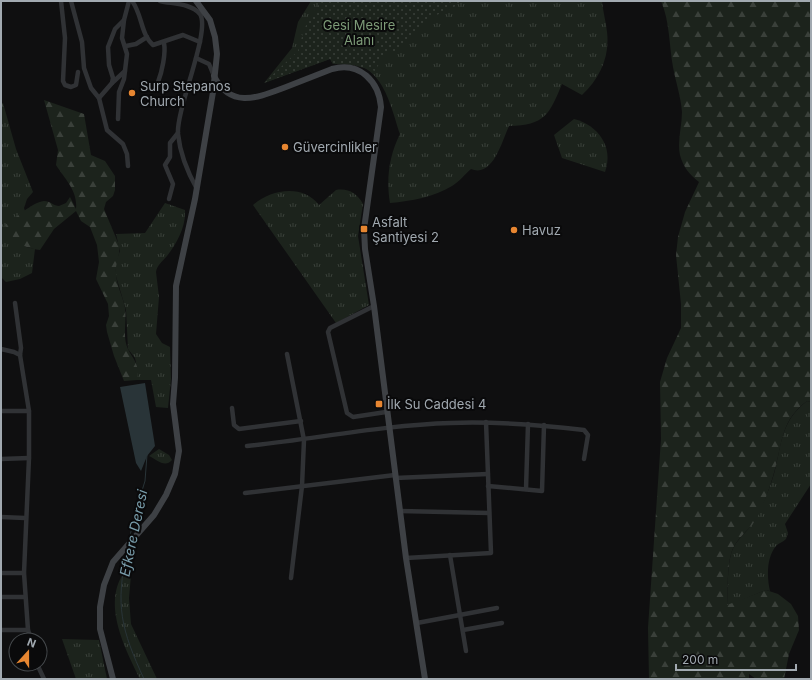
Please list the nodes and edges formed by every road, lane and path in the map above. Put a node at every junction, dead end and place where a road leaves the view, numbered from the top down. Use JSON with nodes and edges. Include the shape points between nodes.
{"nodes":[{"id":1,"x":61,"y":1,"type":"edge"},
{"id":2,"x":71,"y":1,"type":"edge"},
{"id":3,"x":131,"y":1,"type":"edge"},
{"id":4,"x":160,"y":1,"type":"edge"},
{"id":5,"x":196,"y":1,"type":"edge"},
{"id":6,"x":124,"y":20,"type":"junction"},
{"id":7,"x":147,"y":37,"type":"junction"},
{"id":8,"x":200,"y":42,"type":"junction"},
{"id":9,"x":164,"y":43,"type":"junction"},
{"id":10,"x":126,"y":46,"type":"junction"},
{"id":11,"x":196,"y":58,"type":"junction"},
{"id":12,"x":125,"y":71,"type":"junction"},
{"id":13,"x":78,"y":72,"type":"dead end"},
{"id":14,"x":214,"y":76,"type":"junction"},
{"id":15,"x":158,"y":82,"type":"dead end"},
{"id":16,"x":112,"y":83,"type":"junction"},
{"id":17,"x":99,"y":98,"type":"junction"},
{"id":18,"x":118,"y":119,"type":"dead end"},
{"id":19,"x":178,"y":133,"type":"junction"},
{"id":20,"x":128,"y":166,"type":"dead end"},
{"id":21,"x":197,"y":189,"type":"junction"},
{"id":22,"x":169,"y":199,"type":"dead end"},
{"id":23,"x":15,"y":303,"type":"dead end"},
{"id":24,"x":374,"y":306,"type":"junction"},
{"id":25,"x":1,"y":349,"type":"edge"},
{"id":26,"x":287,"y":354,"type":"dead end"},
{"id":27,"x":20,"y":355,"type":"junction"},
{"id":28,"x":232,"y":408,"type":"dead end"},
{"id":29,"x":1,"y":411,"type":"edge"},
{"id":30,"x":28,"y":411,"type":"junction"},
{"id":31,"x":386,"y":412,"type":"junction"},
{"id":32,"x":301,"y":421,"type":"junction"},
{"id":33,"x":486,"y":422,"type":"junction"},
{"id":34,"x":528,"y":424,"type":"junction"},
{"id":35,"x":544,"y":426,"type":"junction"},
{"id":36,"x":390,"y":428,"type":"junction"},
{"id":37,"x":304,"y":440,"type":"junction"},
{"id":38,"x":247,"y":446,"type":"dead end"},
{"id":39,"x":1,"y":458,"type":"edge"},
{"id":40,"x":29,"y":458,"type":"junction"},
{"id":41,"x":584,"y":459,"type":"dead end"},
{"id":42,"x":488,"y":474,"type":"junction"},
{"id":43,"x":395,"y":476,"type":"junction"},
{"id":44,"x":302,"y":486,"type":"junction"},
{"id":45,"x":488,"y":486,"type":"junction"},
{"id":46,"x":526,"y":489,"type":"junction"},
{"id":47,"x":245,"y":493,"type":"dead end"},
{"id":48,"x":400,"y":511,"type":"junction"},
{"id":49,"x":489,"y":513,"type":"junction"},
{"id":50,"x":1,"y":517,"type":"edge"},
{"id":51,"x":25,"y":518,"type":"junction"},
{"id":52,"x":450,"y":555,"type":"junction"},
{"id":53,"x":406,"y":558,"type":"junction"},
{"id":54,"x":1,"y":573,"type":"edge"},
{"id":55,"x":24,"y":573,"type":"junction"},
{"id":56,"x":291,"y":578,"type":"dead end"},
{"id":57,"x":1,"y":597,"type":"edge"},
{"id":58,"x":25,"y":597,"type":"junction"},
{"id":59,"x":497,"y":608,"type":"dead end"},
{"id":60,"x":460,"y":615,"type":"junction"},
{"id":61,"x":417,"y":623,"type":"junction"},
{"id":62,"x":502,"y":623,"type":"dead end"},
{"id":63,"x":1,"y":630,"type":"edge"},
{"id":64,"x":28,"y":630,"type":"joint"},
{"id":65,"x":464,"y":630,"type":"junction"},
{"id":66,"x":466,"y":651,"type":"dead end"},
{"id":67,"x":113,"y":679,"type":"edge"},
{"id":68,"x":425,"y":679,"type":"edge"}],
"edges":[{"from":1,"to":13,"type":"street","via":[[65,38],[65,85],[71,88],[76,85]]},
{"from":2,"to":17,"type":"street","via":[[82,42],[84,68],[91,88]]},
{"from":3,"to":6,"type":"street"},
{"from":3,"to":7,"type":"street","via":[[139,14]]},
{"from":4,"to":8,"type":"street","via":[[180,4],[200,14]]},
{"from":5,"to":14,"type":"street","via":[[210,20],[216,37]]},
{"from":6,"to":10,"type":"street","via":[[122,38]]},
{"from":6,"to":16,"type":"street","via":[[115,29],[108,47]]},
{"from":7,"to":9,"type":"street","via":[[153,46]]},
{"from":7,"to":10,"type":"street","via":[[136,44]]},
{"from":8,"to":9,"type":"street","via":[[183,35]]},
{"from":8,"to":11,"type":"street"},
{"from":9,"to":15,"type":"street","via":[[166,54]]},
{"from":10,"to":12,"type":"street"},
{"from":11,"to":14,"type":"street","via":[[209,64]]},
{"from":11,"to":19,"type":"street"},
{"from":12,"to":16,"type":"street"},
{"from":12,"to":18,"type":"street","via":[[119,92]]},
{"from":14,"to":21,"type":"street"},
{"from":14,"to":24,"type":"street","via":[[224,90],[232,96],[241,98],[259,97],[336,68],[358,70],[368,76],[376,86],[381,107],[364,229],[365,256]]},
{"from":16,"to":17,"type":"street"},
{"from":17,"to":20,"type":"street","via":[[108,130],[123,144]]},
{"from":19,"to":21,"type":"street","via":[[183,156]]},
{"from":19,"to":22,"type":"street","via":[[170,143],[170,157],[165,165],[173,184]]},
{"from":21,"to":67,"type":"street","via":[[176,286],[176,378],[173,404],[179,451],[175,474],[166,495],[154,514],[114,562],[104,584],[100,629]]},
{"from":23,"to":27,"type":"street"},
{"from":24,"to":31,"type":"street"},
{"from":24,"to":31,"type":"street","via":[[330,328],[328,332],[347,413],[353,417]]},
{"from":25,"to":27,"type":"street"},
{"from":26,"to":32,"type":"street"},
{"from":27,"to":30,"type":"street"},
{"from":28,"to":32,"type":"street","via":[[234,425],[239,429]]},
{"from":29,"to":30,"type":"street"},
{"from":30,"to":40,"type":"street"},
{"from":31,"to":36,"type":"street"},
{"from":32,"to":37,"type":"street"},
{"from":33,"to":34,"type":"street"},
{"from":33,"to":36,"type":"street"},
{"from":33,"to":42,"type":"street"},
{"from":34,"to":35,"type":"street"},
{"from":34,"to":46,"type":"street"},
{"from":35,"to":41,"type":"street","via":[[586,431],[588,435]]},
{"from":35,"to":46,"type":"street","via":[[542,491]]},
{"from":36,"to":37,"type":"street"},
{"from":36,"to":43,"type":"street"},
{"from":37,"to":38,"type":"street"},
{"from":37,"to":44,"type":"street"},
{"from":39,"to":40,"type":"street"},
{"from":40,"to":51,"type":"street"},
{"from":42,"to":43,"type":"street"},
{"from":42,"to":45,"type":"street"},
{"from":43,"to":44,"type":"street"},
{"from":43,"to":48,"type":"street"},
{"from":44,"to":47,"type":"street"},
{"from":44,"to":56,"type":"street"},
{"from":45,"to":46,"type":"street"},
{"from":45,"to":49,"type":"street"},
{"from":48,"to":49,"type":"street"},
{"from":48,"to":53,"type":"street"},
{"from":49,"to":52,"type":"street","via":[[490,552]]},
{"from":50,"to":51,"type":"street"},
{"from":51,"to":55,"type":"street"},
{"from":52,"to":53,"type":"street"},
{"from":52,"to":60,"type":"street"},
{"from":53,"to":61,"type":"street"},
{"from":54,"to":55,"type":"street"},
{"from":55,"to":58,"type":"street"},
{"from":57,"to":58,"type":"street"},
{"from":58,"to":64,"type":"street"},
{"from":59,"to":60,"type":"street"},
{"from":60,"to":61,"type":"street"},
{"from":60,"to":65,"type":"street"},
{"from":61,"to":68,"type":"street"},
{"from":62,"to":65,"type":"street"},
{"from":63,"to":64,"type":"street"},
{"from":65,"to":66,"type":"street"}]}
